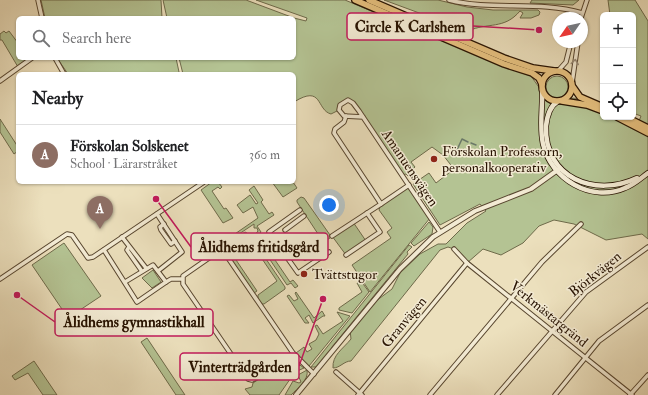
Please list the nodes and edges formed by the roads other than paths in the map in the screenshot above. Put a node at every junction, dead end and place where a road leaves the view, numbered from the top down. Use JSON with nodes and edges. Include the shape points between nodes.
{"nodes":[{"id":1,"x":38,"y":0,"type":"edge"},
{"id":2,"x":355,"y":0,"type":"edge"},
{"id":3,"x":369,"y":0,"type":"edge"},
{"id":4,"x":449,"y":0,"type":"edge"},
{"id":5,"x":587,"y":0,"type":"edge"},
{"id":6,"x":579,"y":12,"type":"edge"},
{"id":7,"x":582,"y":12,"type":"edge"},
{"id":8,"x":42,"y":16,"type":"edge"},
{"id":9,"x":570,"y":48,"type":"edge"},
{"id":10,"x":577,"y":48,"type":"edge"},
{"id":11,"x":29,"y":60,"type":"edge"},
{"id":12,"x":56,"y":60,"type":"edge"},
{"id":13,"x":556,"y":71,"type":"junction"},
{"id":14,"x":63,"y":72,"type":"edge"},
{"id":15,"x":0,"y":81,"type":"edge"},
{"id":16,"x":572,"y":85,"type":"junction"},
{"id":17,"x":542,"y":86,"type":"junction"},
{"id":18,"x":559,"y":101,"type":"junction"},
{"id":19,"x":600,"y":106,"type":"edge"},
{"id":20,"x":600,"y":110,"type":"edge"},
{"id":21,"x":346,"y":116,"type":"junction"},
{"id":22,"x":363,"y":116,"type":"junction"},
{"id":23,"x":623,"y":120,"type":"edge"},
{"id":24,"x":632,"y":120,"type":"edge"},
{"id":25,"x":648,"y":128,"type":"edge"},
{"id":26,"x":648,"y":133,"type":"edge"},
{"id":27,"x":558,"y":169,"type":"junction"},
{"id":28,"x":646,"y":174,"type":"edge"},
{"id":29,"x":201,"y":184,"type":"edge"},
{"id":30,"x":409,"y":186,"type":"junction"},
{"id":31,"x":381,"y":204,"type":"junction"},
{"id":32,"x":300,"y":210,"type":"dead end"},
{"id":33,"x":367,"y":213,"type":"junction"},
{"id":34,"x":157,"y":214,"type":"junction"},
{"id":35,"x":304,"y":216,"type":"dead end"},
{"id":36,"x":581,"y":224,"type":"dead end"},
{"id":37,"x":285,"y":230,"type":"dead end"},
{"id":38,"x":440,"y":232,"type":"junction"},
{"id":39,"x":332,"y":236,"type":"dead end"},
{"id":40,"x":122,"y":237,"type":"junction"},
{"id":41,"x":324,"y":245,"type":"dead end"},
{"id":42,"x":129,"y":247,"type":"junction"},
{"id":43,"x":648,"y":247,"type":"edge"},
{"id":44,"x":454,"y":249,"type":"dead end"},
{"id":45,"x":104,"y":250,"type":"junction"},
{"id":46,"x":329,"y":252,"type":"dead end"},
{"id":47,"x":346,"y":255,"type":"dead end"},
{"id":48,"x":305,"y":258,"type":"dead end"},
{"id":49,"x":467,"y":263,"type":"junction"},
{"id":50,"x":146,"y":268,"type":"junction"},
{"id":51,"x":141,"y":270,"type":"junction"},
{"id":52,"x":158,"y":270,"type":"junction"},
{"id":53,"x":0,"y":279,"type":"edge"},
{"id":54,"x":182,"y":279,"type":"junction"},
{"id":55,"x":125,"y":282,"type":"junction"},
{"id":56,"x":166,"y":282,"type":"junction"},
{"id":57,"x":511,"y":298,"type":"junction"},
{"id":58,"x":648,"y":305,"type":"edge"},
{"id":59,"x":552,"y":330,"type":"junction"},
{"id":60,"x":584,"y":356,"type":"junction"},
{"id":61,"x":298,"y":359,"type":"junction"},
{"id":62,"x":336,"y":372,"type":"dead end"},
{"id":63,"x":314,"y":374,"type":"junction"},
{"id":64,"x":648,"y":375,"type":"edge"},
{"id":65,"x":360,"y":394,"type":"edge"},
{"id":66,"x":296,"y":395,"type":"edge"},
{"id":67,"x":430,"y":395,"type":"edge"},
{"id":68,"x":497,"y":395,"type":"edge"},
{"id":69,"x":555,"y":395,"type":"edge"},
{"id":70,"x":631,"y":395,"type":"edge"}],
"edges":[{"from":1,"to":8,"type":"street"},
{"from":2,"to":17,"type":"highway","via":[[504,64],[532,73],[539,78]]},
{"from":3,"to":13,"type":"highway","via":[[504,58],[533,68]]},
{"from":4,"to":6,"type":"street","via":[[460,3],[569,9]]},
{"from":5,"to":7,"type":"street"},
{"from":9,"to":13,"type":"street","via":[[566,62]]},
{"from":16,"to":10,"type":"street","one_way":true},
{"from":11,"to":15,"type":"street"},
{"from":12,"to":14,"type":"street"},
{"from":13,"to":16,"type":"highway","via":[[565,73]]},
{"from":13,"to":17,"type":"highway","via":[[548,74]]},
{"from":16,"to":18,"type":"highway","via":[[568,98]]},
{"from":16,"to":19,"type":"highway","via":[[580,97]]},
{"from":17,"to":18,"type":"highway","via":[[546,97]]},
{"from":17,"to":27,"type":"main road","via":[[543,142],[548,158]]},
{"from":18,"to":20,"type":"highway"},
{"from":18,"to":27,"type":"main road","via":[[549,112],[546,130],[550,150]]},
{"from":21,"to":22,"type":"street"},
{"from":21,"to":22,"type":"street","name":"Amanuensvägen","via":[[339,108],[341,103],[348,100],[354,103]]},
{"from":21,"to":31,"type":"street","via":[[344,122],[334,129],[334,133]]},
{"from":22,"to":30,"type":"street","name":"Amanuensvägen"},
{"from":23,"to":26,"type":"highway"},
{"from":24,"to":25,"type":"highway"},
{"from":27,"to":28,"type":"main road","via":[[579,181],[600,187],[618,185]]},
{"from":27,"to":38,"type":"street","via":[[531,189],[475,211]]},
{"from":29,"to":34,"type":"street"},
{"from":30,"to":31,"type":"street"},
{"from":30,"to":38,"type":"street","name":"Amanuensvägen"},
{"from":31,"to":33,"type":"street"},
{"from":32,"to":46,"type":"street","via":[[269,232],[298,273]]},
{"from":33,"to":39,"type":"street"},
{"from":33,"to":47,"type":"street","via":[[380,232]]},
{"from":34,"to":40,"type":"street"},
{"from":34,"to":52,"type":"street","via":[[181,250],[181,254]]},
{"from":35,"to":37,"type":"street"},
{"from":36,"to":57,"type":"street","via":[[542,262]]},
{"from":38,"to":63,"type":"street","via":[[400,269]]},
{"from":40,"to":42,"type":"street"},
{"from":40,"to":45,"type":"street"},
{"from":41,"to":48,"type":"street"},
{"from":42,"to":50,"type":"street"},
{"from":42,"to":51,"type":"street","via":[[128,250]]},
{"from":43,"to":59,"type":"street","name":"Björkvägen","via":[[586,292]]},
{"from":44,"to":49,"type":"street","name":"Verkmästargränd"},
{"from":45,"to":53,"type":"street","via":[[88,258],[70,234],[65,234]]},
{"from":45,"to":55,"type":"street"},
{"from":49,"to":57,"type":"street","name":"Verkmästargränd"},
{"from":49,"to":65,"type":"street","name":"Granvägen"},
{"from":50,"to":51,"type":"street"},
{"from":50,"to":52,"type":"street","via":[[153,264]]},
{"from":51,"to":55,"type":"street"},
{"from":52,"to":56,"type":"street"},
{"from":54,"to":56,"type":"street","via":[[171,279]]},
{"from":54,"to":61,"type":"street","via":[[248,379],[252,380]]},
{"from":54,"to":61,"type":"street","via":[[219,251],[224,252]]},
{"from":55,"to":56,"type":"street","via":[[137,302]]},
{"from":57,"to":59,"type":"street","name":"Verkmästargränd"},
{"from":57,"to":67,"type":"street"},
{"from":58,"to":60,"type":"street","via":[[599,341]]},
{"from":59,"to":60,"type":"street","name":"Verkmästargränd"},
{"from":59,"to":68,"type":"street","name":"Björkvägen"},
{"from":60,"to":69,"type":"street"},
{"from":60,"to":70,"type":"street","name":"Verkmästargränd"},
{"from":61,"to":63,"type":"street"},
{"from":62,"to":65,"type":"street"},
{"from":63,"to":66,"type":"street"},
{"from":64,"to":70,"type":"street"}]}
